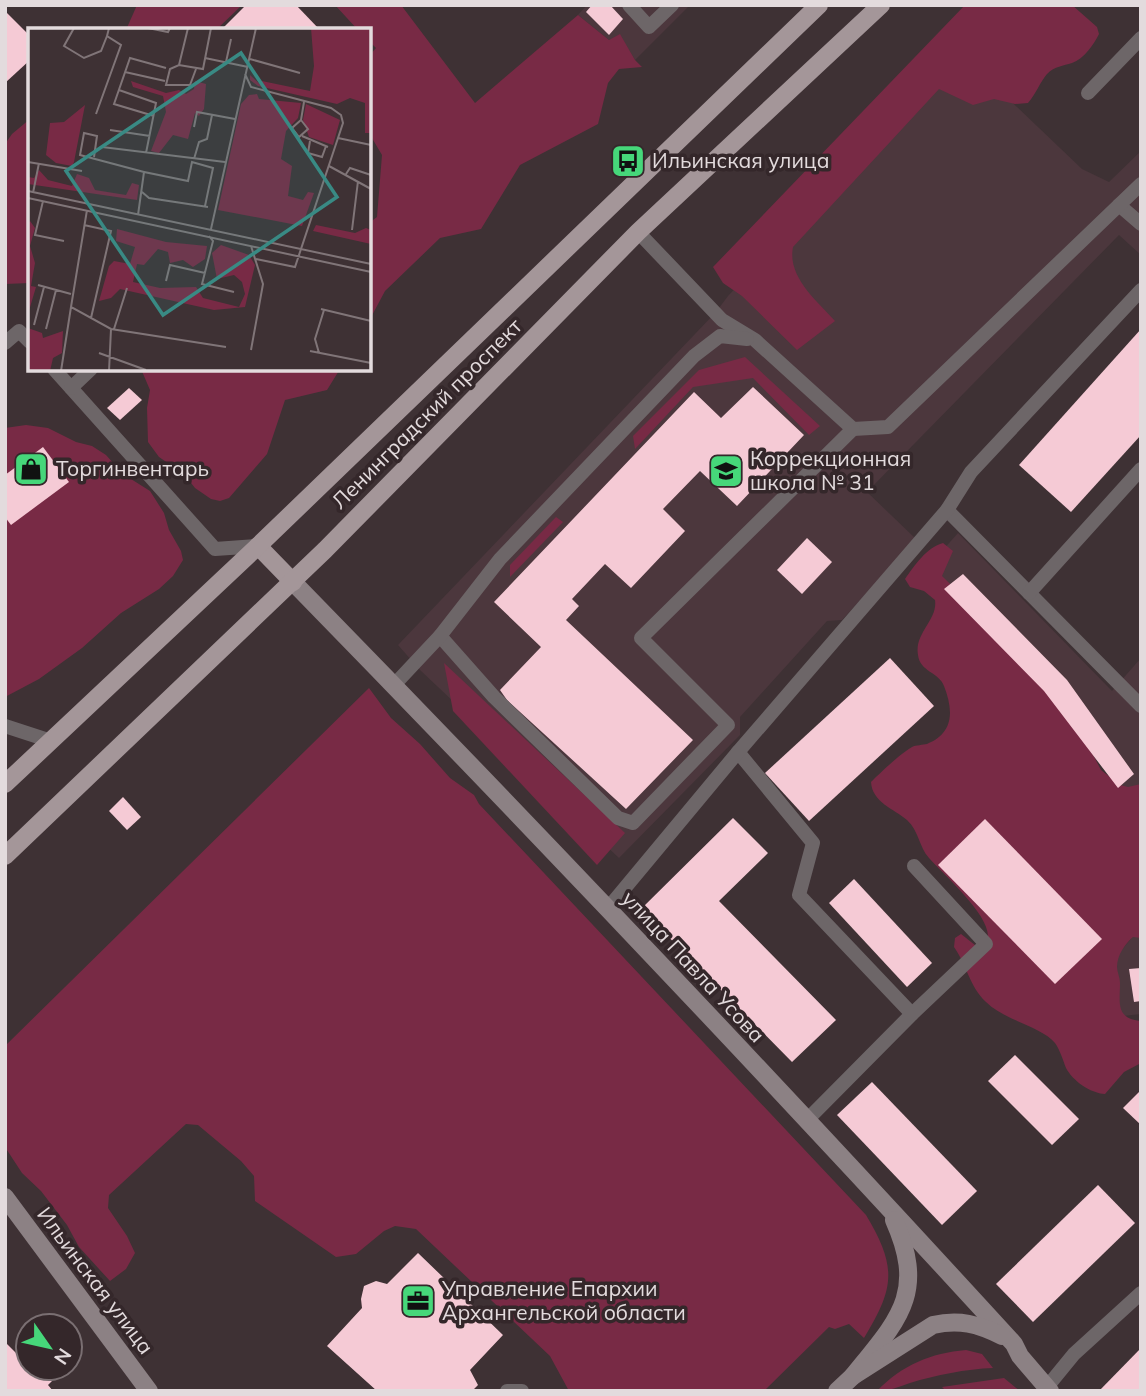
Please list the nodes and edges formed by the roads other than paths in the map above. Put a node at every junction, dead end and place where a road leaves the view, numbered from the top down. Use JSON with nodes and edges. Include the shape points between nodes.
{"nodes":[{"id":1,"x":629,"y":5,"type":"edge"},
{"id":2,"x":672,"y":5,"type":"edge"},
{"id":3,"x":819,"y":5,"type":"edge"},
{"id":4,"x":881,"y":5,"type":"edge"},
{"id":5,"x":1141,"y":38,"type":"edge"},
{"id":6,"x":1088,"y":93,"type":"dead end"},
{"id":7,"x":1141,"y":184,"type":"edge"},
{"id":8,"x":1119,"y":205,"type":"junction"},
{"id":9,"x":1141,"y":224,"type":"edge"},
{"id":10,"x":638,"y":232,"type":"junction"},
{"id":11,"x":1141,"y":290,"type":"edge"},
{"id":12,"x":28,"y":340,"type":"edge"},
{"id":13,"x":755,"y":340,"type":"junction"},
{"id":14,"x":5,"y":344,"type":"edge"},
{"id":15,"x":56,"y":371,"type":"edge"},
{"id":16,"x":89,"y":371,"type":"edge"},
{"id":17,"x":71,"y":388,"type":"junction"},
{"id":18,"x":853,"y":429,"type":"junction"},
{"id":19,"x":1141,"y":469,"type":"edge"},
{"id":20,"x":947,"y":510,"type":"junction"},
{"id":21,"x":258,"y":545,"type":"junction"},
{"id":22,"x":293,"y":582,"type":"junction"},
{"id":23,"x":1029,"y":593,"type":"junction"},
{"id":24,"x":440,"y":636,"type":"junction"},
{"id":25,"x":394,"y":685,"type":"junction"},
{"id":26,"x":1141,"y":686,"type":"edge"},
{"id":27,"x":1125,"y":690,"type":"junction"},
{"id":28,"x":1141,"y":706,"type":"edge"},
{"id":29,"x":5,"y":726,"type":"edge"},
{"id":30,"x":51,"y":741,"type":"junction"},
{"id":31,"x":738,"y":752,"type":"junction"},
{"id":32,"x":5,"y":784,"type":"edge"},
{"id":33,"x":5,"y":856,"type":"edge"},
{"id":34,"x":914,"y":866,"type":"dead end"},
{"id":35,"x":605,"y":908,"type":"junction"},
{"id":36,"x":912,"y":1014,"type":"junction"},
{"id":37,"x":807,"y":1120,"type":"junction"},
{"id":38,"x":5,"y":1197,"type":"edge"},
{"id":39,"x":879,"y":1197,"type":"junction"},
{"id":40,"x":1141,"y":1293,"type":"edge"},
{"id":41,"x":1014,"y":1344,"type":"junction"},
{"id":42,"x":853,"y":1376,"type":"junction"},
{"id":43,"x":1049,"y":1389,"type":"edge"},
{"id":44,"x":149,"y":1391,"type":"edge"},
{"id":45,"x":507,"y":1391,"type":"edge"},
{"id":46,"x":522,"y":1391,"type":"edge"},
{"id":47,"x":837,"y":1391,"type":"edge"}],
"edges":[{"from":1,"to":2,"type":"lane","via":[[649,27]]},
{"from":3,"to":21,"type":"main road","name":"Ленинградский проспект"},
{"from":4,"to":10,"type":"main road","name":"Ленинградский проспект"},
{"from":5,"to":6,"type":"lane"},
{"from":7,"to":8,"type":"lane"},
{"from":8,"to":9,"type":"lane"},
{"from":8,"to":18,"type":"lane","via":[[888,427]]},
{"from":10,"to":13,"type":"lane","via":[[722,320]]},
{"from":10,"to":22,"type":"main road","name":"Ленинградский проспект"},
{"from":11,"to":20,"type":"lane","via":[[971,472]]},
{"from":12,"to":14,"type":"lane","via":[[19,331]]},
{"from":13,"to":18,"type":"lane"},
{"from":13,"to":24,"type":"lane","via":[[720,335],[694,356],[500,559]]},
{"from":15,"to":17,"type":"lane"},
{"from":16,"to":17,"type":"lane"},
{"from":17,"to":21,"type":"lane","via":[[215,549]]},
{"from":18,"to":24,"type":"lane","via":[[641,638],[728,725],[633,822],[618,818],[494,697]]},
{"from":19,"to":23,"type":"lane"},
{"from":20,"to":23,"type":"lane"},
{"from":20,"to":31,"type":"lane"},
{"from":21,"to":22,"type":"main road"},
{"from":21,"to":30,"type":"main road","name":"Ленинградский проспект"},
{"from":22,"to":25,"type":"street","name":"улица Павла Усова"},
{"from":22,"to":33,"type":"main road","name":"Ленинградский проспект"},
{"from":23,"to":27,"type":"lane"},
{"from":24,"to":25,"type":"lane"},
{"from":25,"to":35,"type":"street","name":"улица Павла Усова"},
{"from":26,"to":27,"type":"lane"},
{"from":27,"to":28,"type":"lane"},
{"from":29,"to":30,"type":"lane"},
{"from":30,"to":32,"type":"main road","name":"Ленинградский проспект"},
{"from":31,"to":35,"type":"lane"},
{"from":31,"to":36,"type":"lane","via":[[813,843],[799,895]]},
{"from":34,"to":36,"type":"lane","via":[[986,944]]},
{"from":35,"to":37,"type":"street","name":"улица Павла Усова"},
{"from":36,"to":37,"type":"lane"},
{"from":37,"to":39,"type":"street","name":"улица Павла Усова"},
{"from":38,"to":44,"type":"street","name":"Ильинская улица"},
{"from":39,"to":41,"type":"street","name":"улица Павла Усова"},
{"from":39,"to":42,"type":"street","via":[[905,1245],[909,1279],[895,1323]]},
{"from":40,"to":43,"type":"lane","via":[[1074,1354]]},
{"from":41,"to":42,"type":"street","via":[[983,1326],[944,1323],[922,1331]]},
{"from":41,"to":43,"type":"street","name":"улица Павла Усова"},
{"from":42,"to":47,"type":"street"},
{"from":45,"to":46,"type":"lane"}]}
